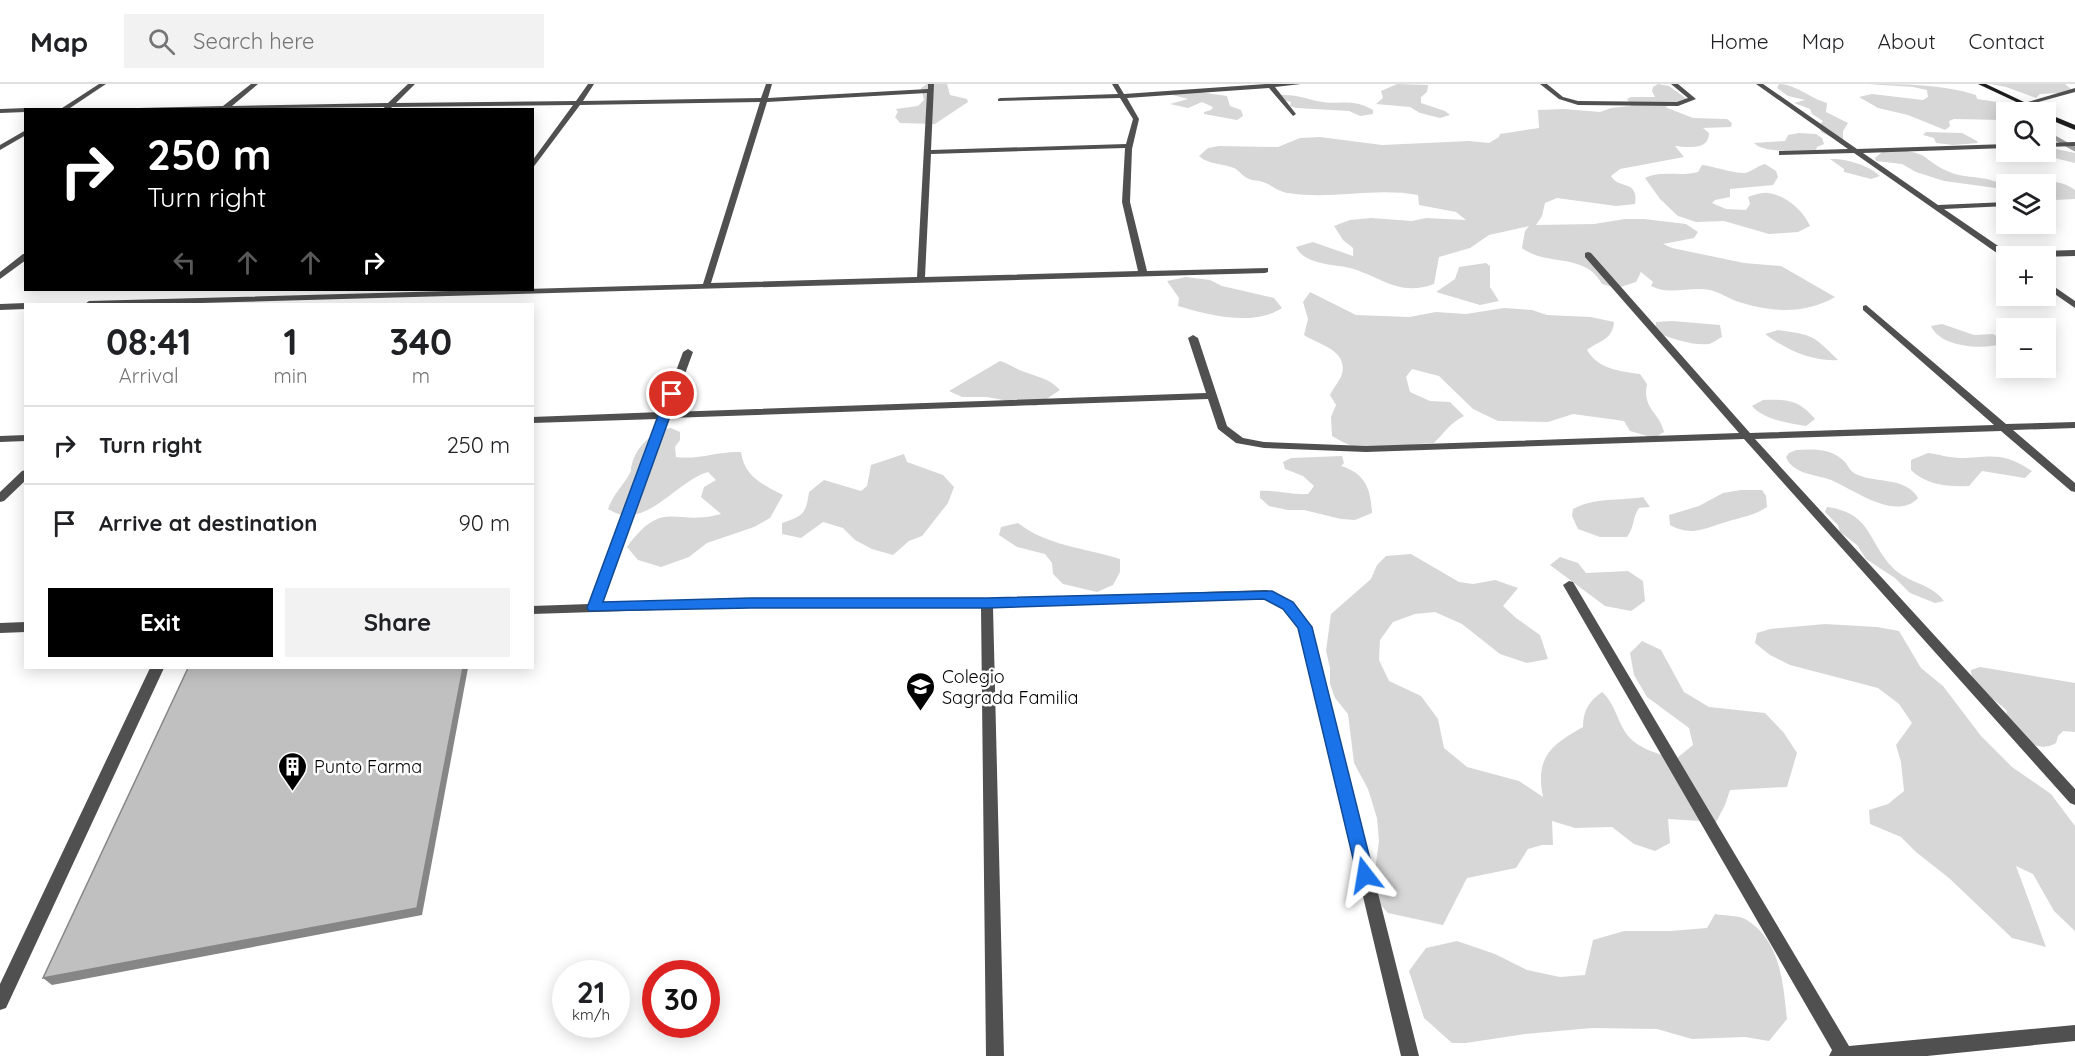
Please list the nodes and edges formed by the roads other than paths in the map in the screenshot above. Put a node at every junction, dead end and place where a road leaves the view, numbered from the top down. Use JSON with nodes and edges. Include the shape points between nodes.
{"nodes":[{"id":1,"x":103,"y":84,"type":"edge"},
{"id":2,"x":255,"y":84,"type":"edge"},
{"id":3,"x":412,"y":84,"type":"edge"},
{"id":4,"x":591,"y":84,"type":"edge"},
{"id":5,"x":770,"y":84,"type":"edge"},
{"id":6,"x":1115,"y":84,"type":"edge"},
{"id":7,"x":1298,"y":84,"type":"edge"},
{"id":8,"x":1543,"y":84,"type":"edge"},
{"id":9,"x":1674,"y":84,"type":"edge"},
{"id":10,"x":1759,"y":84,"type":"edge"},
{"id":11,"x":1981,"y":84,"type":"edge"},
{"id":12,"x":1270,"y":85,"type":"edge"},
{"id":13,"x":931,"y":87,"type":"edge"},
{"id":14,"x":2075,"y":90,"type":"edge"},
{"id":15,"x":1122,"y":96,"type":"junction"},
{"id":16,"x":764,"y":99,"type":"junction"},
{"id":17,"x":1000,"y":100,"type":"dead end"},
{"id":18,"x":2020,"y":102,"type":"edge"},
{"id":19,"x":2031,"y":102,"type":"edge"},
{"id":20,"x":577,"y":103,"type":"junction"},
{"id":21,"x":62,"y":108,"type":"edge"},
{"id":22,"x":224,"y":108,"type":"edge"},
{"id":23,"x":388,"y":108,"type":"edge"},
{"id":24,"x":24,"y":110,"type":"edge"},
{"id":25,"x":0,"y":111,"type":"edge"},
{"id":26,"x":1293,"y":114,"type":"dead end"},
{"id":27,"x":2056,"y":119,"type":"edge"},
{"id":28,"x":2075,"y":128,"type":"edge"},
{"id":29,"x":24,"y":133,"type":"edge"},
{"id":30,"x":2075,"y":144,"type":"edge"},
{"id":31,"x":2056,"y":145,"type":"edge"},
{"id":32,"x":1129,"y":146,"type":"junction"},
{"id":33,"x":1996,"y":146,"type":"edge"},
{"id":34,"x":0,"y":148,"type":"edge"},
{"id":35,"x":1857,"y":151,"type":"junction"},
{"id":36,"x":928,"y":152,"type":"junction"},
{"id":37,"x":1782,"y":153,"type":"dead end"},
{"id":38,"x":534,"y":164,"type":"edge"},
{"id":39,"x":1996,"y":204,"type":"edge"},
{"id":40,"x":1936,"y":207,"type":"junction"},
{"id":41,"x":1996,"y":249,"type":"edge"},
{"id":42,"x":2075,"y":253,"type":"edge"},
{"id":43,"x":2056,"y":254,"type":"edge"},
{"id":44,"x":1588,"y":255,"type":"dead end"},
{"id":45,"x":24,"y":258,"type":"edge"},
{"id":46,"x":1265,"y":270,"type":"dead end"},
{"id":47,"x":1143,"y":274,"type":"junction"},
{"id":48,"x":0,"y":276,"type":"edge"},
{"id":49,"x":921,"y":279,"type":"junction"},
{"id":50,"x":706,"y":287,"type":"junction"},
{"id":51,"x":534,"y":290,"type":"edge"},
{"id":52,"x":207,"y":291,"type":"edge"},
{"id":53,"x":497,"y":291,"type":"edge"},
{"id":54,"x":2056,"y":291,"type":"edge"},
{"id":55,"x":445,"y":292,"type":"edge"},
{"id":56,"x":195,"y":302,"type":"junction"},
{"id":57,"x":142,"y":303,"type":"edge"},
{"id":58,"x":2075,"y":304,"type":"edge"},
{"id":59,"x":24,"y":306,"type":"edge"},
{"id":60,"x":0,"y":307,"type":"edge"},
{"id":61,"x":1866,"y":308,"type":"dead end"},
{"id":62,"x":1193,"y":338,"type":"dead end"},
{"id":63,"x":688,"y":352,"type":"dead end"},
{"id":64,"x":1211,"y":396,"type":"junction"},
{"id":65,"x":664,"y":415,"type":"junction"},
{"id":66,"x":534,"y":420,"type":"edge"},
{"id":67,"x":2075,"y":425,"type":"edge"},
{"id":68,"x":2005,"y":428,"type":"junction"},
{"id":69,"x":1746,"y":435,"type":"junction"},
{"id":70,"x":24,"y":438,"type":"edge"},
{"id":71,"x":0,"y":439,"type":"edge"},
{"id":72,"x":24,"y":474,"type":"edge"},
{"id":73,"x":2075,"y":489,"type":"edge"},
{"id":74,"x":0,"y":498,"type":"edge"},
{"id":75,"x":1569,"y":585,"type":"dead end"},
{"id":76,"x":987,"y":603,"type":"junction"},
{"id":77,"x":594,"y":608,"type":"junction"},
{"id":78,"x":534,"y":610,"type":"edge"},
{"id":79,"x":24,"y":627,"type":"edge"},
{"id":80,"x":0,"y":628,"type":"edge"},
{"id":81,"x":157,"y":669,"type":"edge"},
{"id":82,"x":2075,"y":799,"type":"edge"},
{"id":83,"x":2,"y":993,"type":"edge"},
{"id":84,"x":2075,"y":1034,"type":"edge"},
{"id":85,"x":1887,"y":1054,"type":"edge"},
{"id":86,"x":995,"y":1056,"type":"edge"},
{"id":87,"x":1410,"y":1056,"type":"edge"},
{"id":88,"x":1838,"y":1056,"type":"edge"},
{"id":89,"x":1845,"y":1056,"type":"edge"}],
"edges":[{"from":1,"to":21,"type":"street"},
{"from":2,"to":22,"type":"street"},
{"from":3,"to":23,"type":"street"},
{"from":4,"to":20,"type":"street"},
{"from":5,"to":16,"type":"street"},
{"from":6,"to":15,"type":"street"},
{"from":7,"to":12,"type":"street"},
{"from":8,"to":9,"type":"street","via":[[1561,98],[1578,103],[1678,104],[1693,99]]},
{"from":10,"to":35,"type":"street"},
{"from":11,"to":18,"type":"main road"},
{"from":12,"to":15,"type":"street"},
{"from":12,"to":26,"type":"street"},
{"from":13,"to":16,"type":"street"},
{"from":13,"to":36,"type":"street"},
{"from":14,"to":19,"type":"street"},
{"from":15,"to":17,"type":"street"},
{"from":15,"to":32,"type":"street","via":[[1136,119]]},
{"from":16,"to":20,"type":"street"},
{"from":16,"to":50,"type":"street"},
{"from":20,"to":23,"type":"street"},
{"from":20,"to":38,"type":"street"},
{"from":24,"to":25,"type":"street"},
{"from":27,"to":28,"type":"main road"},
{"from":29,"to":34,"type":"street"},
{"from":30,"to":31,"type":"street"},
{"from":32,"to":36,"type":"street"},
{"from":32,"to":47,"type":"street","via":[[1126,202]]},
{"from":33,"to":35,"type":"street"},
{"from":35,"to":37,"type":"street"},
{"from":35,"to":40,"type":"street"},
{"from":36,"to":49,"type":"street"},
{"from":39,"to":40,"type":"street"},
{"from":40,"to":41,"type":"street"},
{"from":42,"to":43,"type":"street"},
{"from":44,"to":69,"type":"street"},
{"from":45,"to":48,"type":"street"},
{"from":46,"to":47,"type":"street"},
{"from":47,"to":49,"type":"street"},
{"from":49,"to":50,"type":"street"},
{"from":50,"to":51,"type":"street"},
{"from":52,"to":56,"type":"street"},
{"from":53,"to":55,"type":"street"},
{"from":54,"to":58,"type":"street"},
{"from":55,"to":56,"type":"street"},
{"from":56,"to":57,"type":"street"},
{"from":59,"to":60,"type":"street"},
{"from":61,"to":68,"type":"street"},
{"from":62,"to":64,"type":"street"},
{"from":63,"to":65,"type":"street"},
{"from":64,"to":65,"type":"street"},
{"from":64,"to":69,"type":"street","via":[[1222,427],[1240,441],[1264,445],[1366,449]]},
{"from":65,"to":66,"type":"street"},
{"from":65,"to":77,"type":"street"},
{"from":67,"to":68,"type":"street"},
{"from":68,"to":69,"type":"street"},
{"from":68,"to":73,"type":"street"},
{"from":69,"to":82,"type":"street"},
{"from":70,"to":71,"type":"street"},
{"from":72,"to":74,"type":"street"},
{"from":75,"to":89,"type":"street"},
{"from":76,"to":77,"type":"street","via":[[751,603]]},
{"from":76,"to":86,"type":"street"},
{"from":76,"to":87,"type":"street","via":[[1267,594],[1288,605],[1305,627]]},
{"from":77,"to":78,"type":"street"},
{"from":79,"to":80,"type":"street"},
{"from":81,"to":83,"type":"street"},
{"from":84,"to":85,"type":"street"},
{"from":85,"to":89,"type":"street"},
{"from":88,"to":89,"type":"street"}]}
